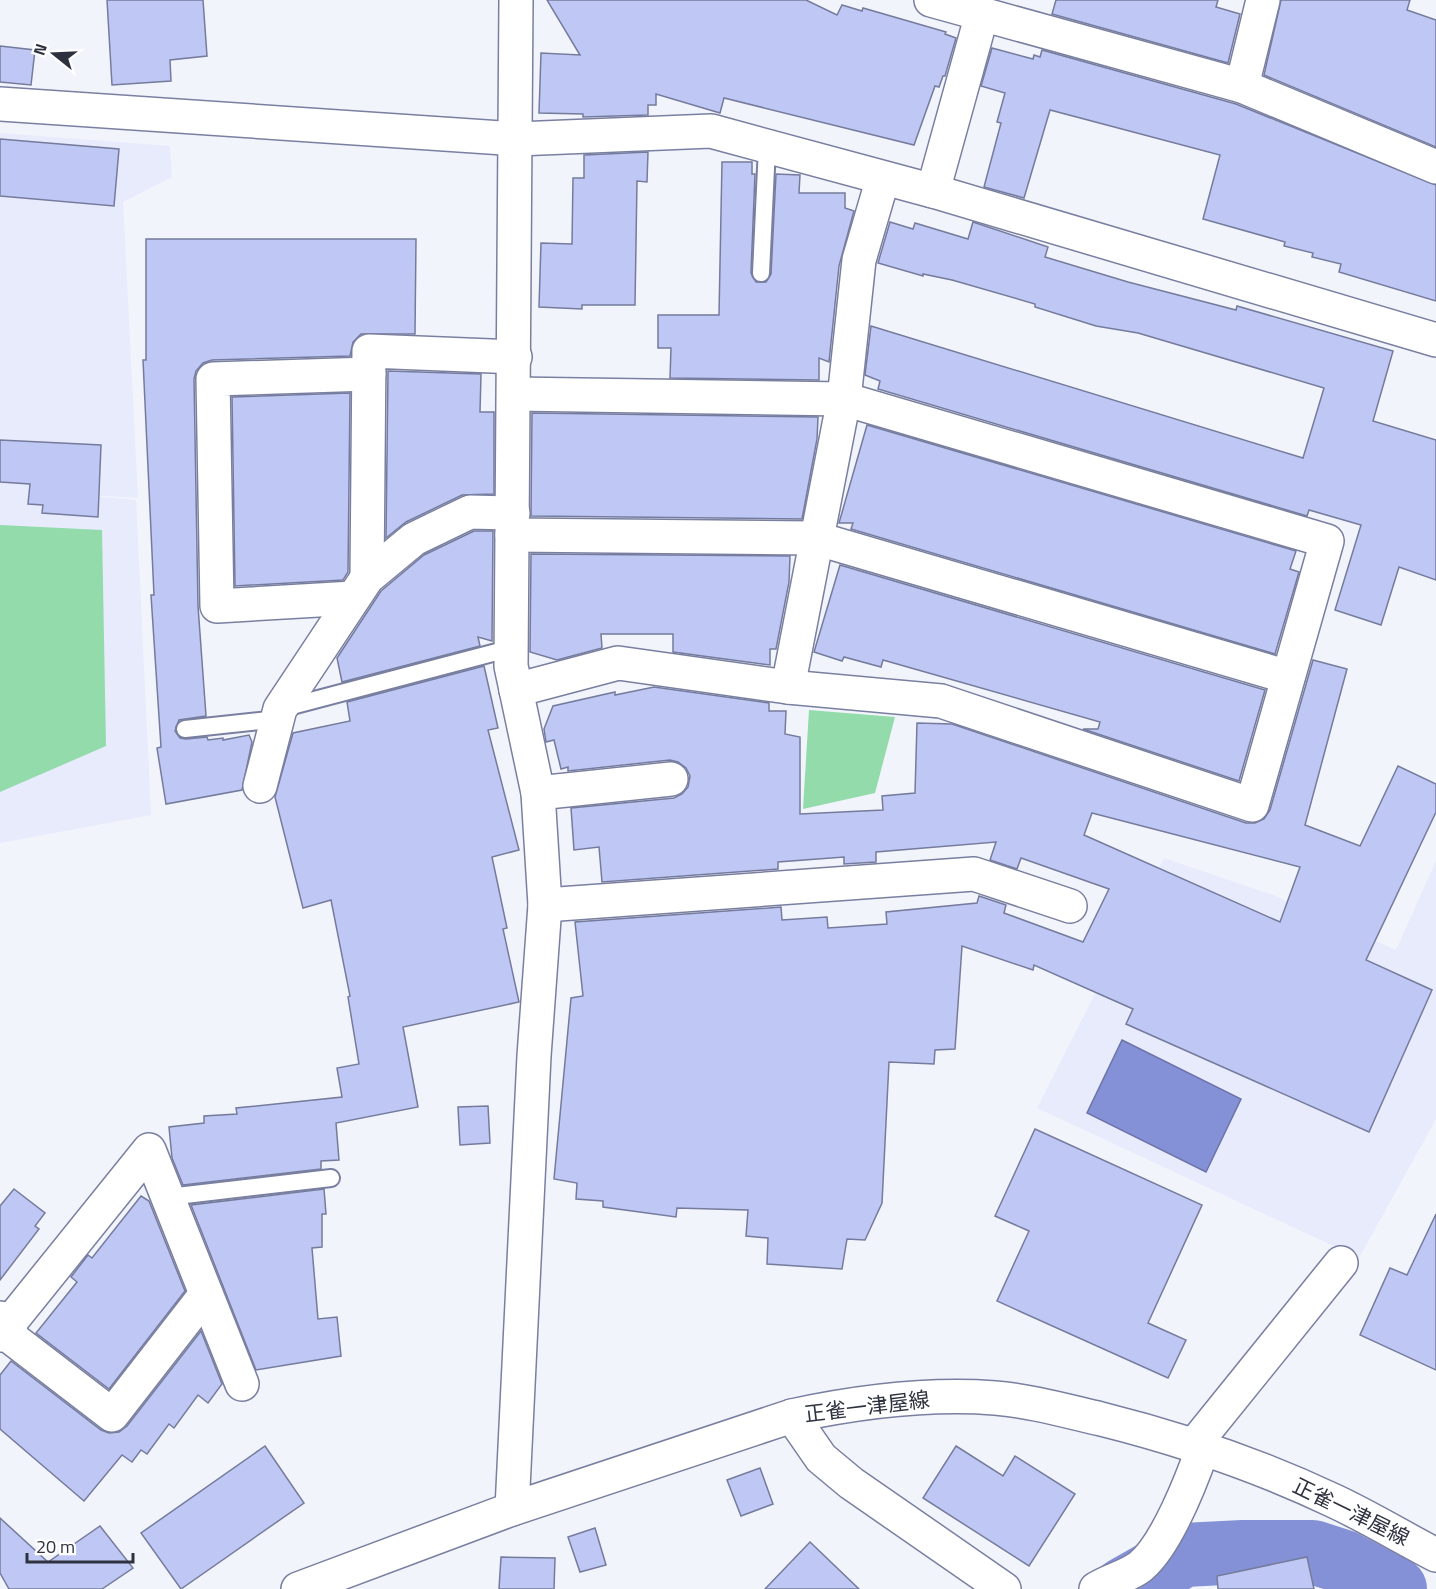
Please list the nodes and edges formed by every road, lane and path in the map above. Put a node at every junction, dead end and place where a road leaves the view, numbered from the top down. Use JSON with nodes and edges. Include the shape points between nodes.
{"nodes":[{"id":1,"x":516,"y":0,"type":"edge"},
{"id":2,"x":931,"y":0,"type":"edge"},
{"id":3,"x":1263,"y":0,"type":"edge"},
{"id":4,"x":982,"y":14,"type":"junction"},
{"id":5,"x":1242,"y":86,"type":"junction"},
{"id":6,"x":0,"y":104,"type":"edge"},
{"id":7,"x":517,"y":138,"type":"junction"},
{"id":8,"x":767,"y":147,"type":"junction"},
{"id":9,"x":1436,"y":167,"type":"edge"},
{"id":10,"x":883,"y":178,"type":"junction"},
{"id":11,"x":933,"y":191,"type":"junction"},
{"id":12,"x":761,"y":273,"type":"dead end"},
{"id":13,"x":1436,"y":340,"type":"edge"},
{"id":14,"x":515,"y":357,"type":"junction"},
{"id":15,"x":369,"y":374,"type":"junction"},
{"id":16,"x":514,"y":394,"type":"junction"},
{"id":17,"x":844,"y":399,"type":"junction"},
{"id":18,"x":513,"y":524,"type":"junction"},
{"id":19,"x":815,"y":538,"type":"junction"},
{"id":20,"x":360,"y":588,"type":"junction"},
{"id":21,"x":512,"y":648,"type":"junction"},
{"id":22,"x":1288,"y":677,"type":"junction"},
{"id":23,"x":788,"y":687,"type":"junction"},
{"id":24,"x":516,"y":690,"type":"junction"},
{"id":25,"x":279,"y":714,"type":"junction"},
{"id":26,"x":185,"y":729,"type":"dead end"},
{"id":27,"x":671,"y":779,"type":"dead end"},
{"id":28,"x":260,"y":786,"type":"dead end"},
{"id":29,"x":538,"y":793,"type":"junction"},
{"id":30,"x":545,"y":905,"type":"junction"},
{"id":31,"x":1070,"y":906,"type":"dead end"},
{"id":32,"x":331,"y":1178,"type":"dead end"},
{"id":33,"x":168,"y":1197,"type":"junction"},
{"id":34,"x":1341,"y":1263,"type":"dead end"},
{"id":35,"x":206,"y":1294,"type":"junction"},
{"id":36,"x":3,"y":1326,"type":"edge"},
{"id":37,"x":242,"y":1384,"type":"dead end"},
{"id":38,"x":792,"y":1416,"type":"junction"},
{"id":39,"x":1198,"y":1446,"type":"junction"},
{"id":40,"x":512,"y":1509,"type":"junction"},
{"id":41,"x":1436,"y":1555,"type":"edge"},
{"id":42,"x":298,"y":1589,"type":"edge"},
{"id":43,"x":1004,"y":1589,"type":"edge"},
{"id":44,"x":1096,"y":1589,"type":"edge"}],
"edges":[{"from":1,"to":7,"type":"street"},
{"from":2,"to":4,"type":"street"},
{"from":3,"to":5,"type":"street"},
{"from":4,"to":5,"type":"street"},
{"from":4,"to":11,"type":"street"},
{"from":5,"to":9,"type":"street"},
{"from":6,"to":7,"type":"street"},
{"from":7,"to":8,"type":"street","via":[[711,131]]},
{"from":7,"to":14,"type":"street"},
{"from":8,"to":10,"type":"street"},
{"from":8,"to":12,"type":"lane"},
{"from":10,"to":11,"type":"street"},
{"from":10,"to":17,"type":"street","via":[[859,260]]},
{"from":11,"to":13,"type":"street"},
{"from":14,"to":15,"type":"street","via":[[369,351]]},
{"from":14,"to":16,"type":"street"},
{"from":15,"to":20,"type":"street"},
{"from":15,"to":20,"type":"street","via":[[213,379],[218,606]]},
{"from":16,"to":17,"type":"street"},
{"from":16,"to":18,"type":"street"},
{"from":17,"to":19,"type":"street"},
{"from":17,"to":22,"type":"street","via":[[1327,541]]},
{"from":18,"to":19,"type":"street"},
{"from":18,"to":20,"type":"street","via":[[470,513],[414,539]]},
{"from":18,"to":21,"type":"street"},
{"from":19,"to":22,"type":"street"},
{"from":19,"to":23,"type":"street"},
{"from":20,"to":25,"type":"street"},
{"from":21,"to":24,"type":"street"},
{"from":21,"to":25,"type":"lane"},
{"from":22,"to":23,"type":"street","via":[[1252,805],[941,701]]},
{"from":23,"to":24,"type":"street","via":[[618,663]]},
{"from":24,"to":29,"type":"street"},
{"from":25,"to":26,"type":"lane"},
{"from":25,"to":28,"type":"street"},
{"from":27,"to":29,"type":"street"},
{"from":29,"to":30,"type":"street"},
{"from":30,"to":31,"type":"street","via":[[974,874]]},
{"from":30,"to":40,"type":"street"},
{"from":32,"to":33,"type":"lane"},
{"from":33,"to":35,"type":"street"},
{"from":33,"to":36,"type":"street","via":[[149,1150]]},
{"from":34,"to":39,"type":"street"},
{"from":35,"to":36,"type":"street","via":[[112,1414],[13,1340]]},
{"from":35,"to":37,"type":"street"},
{"from":38,"to":39,"type":"street","name":"正雀一津屋線","via":[[885,1402],[995,1398],[1053,1407]]},
{"from":38,"to":40,"type":"street","name":"正雀一津屋線"},
{"from":38,"to":43,"type":"street","via":[[821,1458],[851,1483]]},
{"from":39,"to":41,"type":"street","name":"正雀一津屋線","via":[[1333,1500]]},
{"from":39,"to":44,"type":"street","via":[[1191,1483],[1167,1530],[1141,1565]]},
{"from":40,"to":42,"type":"street","name":"正雀一津屋線"}]}
